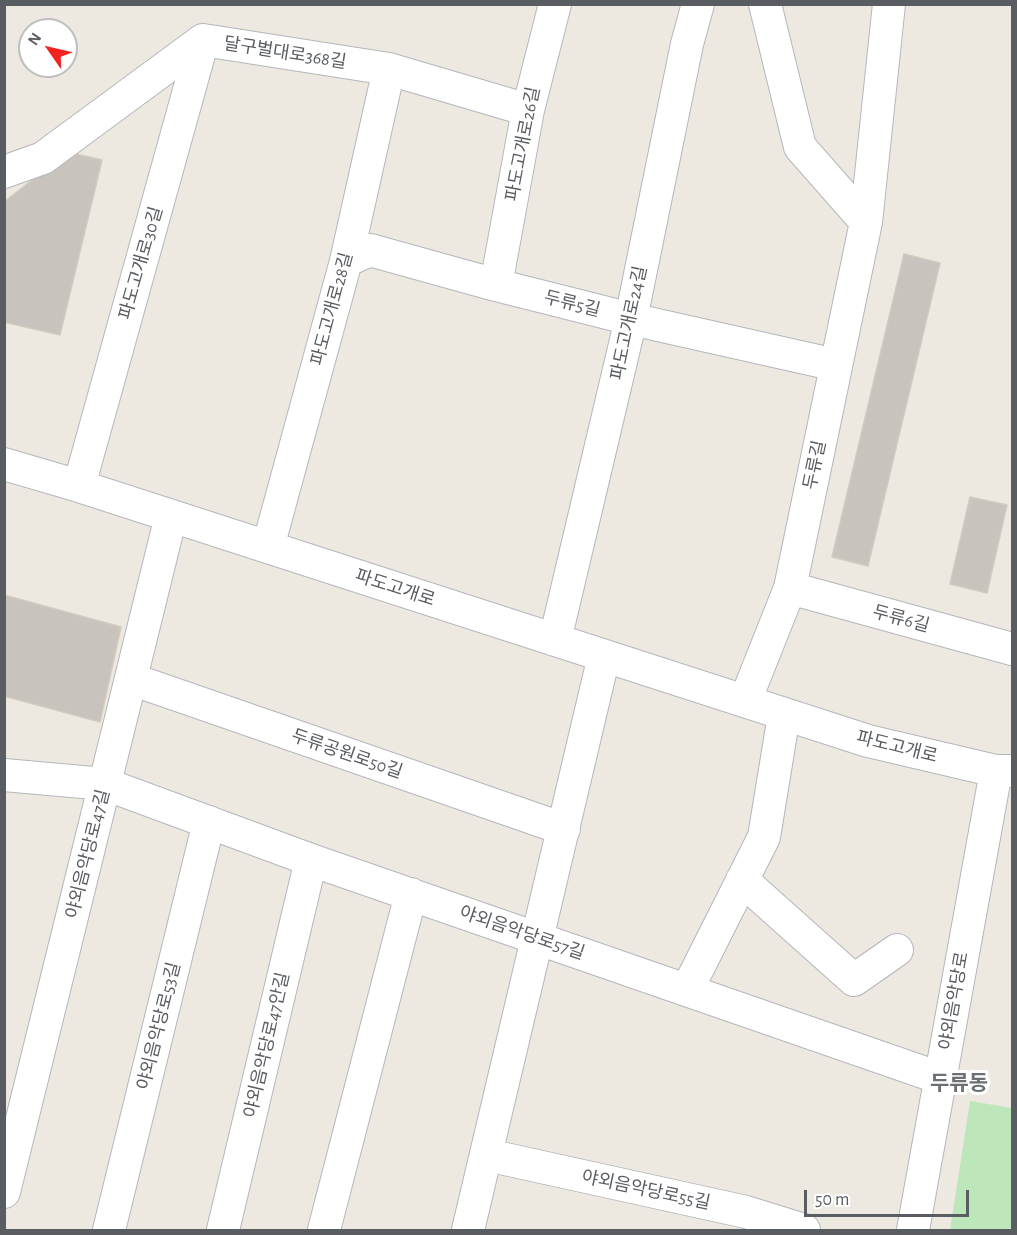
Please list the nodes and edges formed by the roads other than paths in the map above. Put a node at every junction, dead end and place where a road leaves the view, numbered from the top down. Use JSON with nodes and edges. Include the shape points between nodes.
{"nodes":[{"id":1,"x":555,"y":4,"type":"edge"},
{"id":2,"x":698,"y":4,"type":"edge"},
{"id":3,"x":765,"y":4,"type":"edge"},
{"id":4,"x":883,"y":5,"type":"edge"},
{"id":5,"x":203,"y":40,"type":"junction"},
{"id":6,"x":389,"y":69,"type":"junction"},
{"id":7,"x":528,"y":110,"type":"junction"},
{"id":8,"x":4,"y":172,"type":"edge"},
{"id":9,"x":866,"y":222,"type":"junction"},
{"id":10,"x":346,"y":261,"type":"junction"},
{"id":11,"x":496,"y":285,"type":"junction"},
{"id":12,"x":630,"y":319,"type":"junction"},
{"id":13,"x":836,"y":365,"type":"junction"},
{"id":14,"x":4,"y":464,"type":"edge"},
{"id":15,"x":79,"y":486,"type":"junction"},
{"id":16,"x":171,"y":516,"type":"junction"},
{"id":17,"x":268,"y":547,"type":"junction"},
{"id":18,"x":790,"y":588,"type":"junction"},
{"id":19,"x":555,"y":640,"type":"junction"},
{"id":20,"x":1012,"y":649,"type":"edge"},
{"id":21,"x":604,"y":656,"type":"junction"},
{"id":22,"x":131,"y":679,"type":"junction"},
{"id":23,"x":744,"y":701,"type":"junction"},
{"id":24,"x":784,"y":714,"type":"junction"},
{"id":25,"x":1004,"y":771,"type":"edge"},
{"id":26,"x":4,"y":775,"type":"edge"},
{"id":27,"x":105,"y":784,"type":"junction"},
{"id":28,"x":209,"y":822,"type":"junction"},
{"id":29,"x":564,"y":829,"type":"junction"},
{"id":30,"x":311,"y":860,"type":"junction"},
{"id":31,"x":742,"y":880,"type":"junction"},
{"id":32,"x":411,"y":894,"type":"junction"},
{"id":33,"x":537,"y":938,"type":"junction"},
{"id":34,"x":897,"y":950,"type":"dead end"},
{"id":35,"x":687,"y":990,"type":"junction"},
{"id":36,"x":940,"y":1078,"type":"junction"},
{"id":37,"x":486,"y":1155,"type":"junction"},
{"id":38,"x":4,"y":1192,"type":"edge"},
{"id":39,"x":109,"y":1230,"type":"edge"},
{"id":40,"x":223,"y":1230,"type":"edge"},
{"id":41,"x":324,"y":1230,"type":"edge"},
{"id":42,"x":468,"y":1230,"type":"edge"},
{"id":43,"x":804,"y":1230,"type":"edge"},
{"id":44,"x":913,"y":1230,"type":"edge"}],
"edges":[{"from":1,"to":7,"type":"street","name":"파도고개로26길"},
{"from":2,"to":12,"type":"street","name":"파도고개로24길"},
{"from":3,"to":9,"type":"street","via":[[800,147]]},
{"from":4,"to":9,"type":"street","name":"두류길"},
{"from":5,"to":6,"type":"street","name":"달구벌대로368길"},
{"from":5,"to":8,"type":"street","name":"달구벌대로368길","via":[[43,158]]},
{"from":5,"to":15,"type":"street","name":"파도고개로30길"},
{"from":6,"to":7,"type":"street","name":"달구벌대로368길"},
{"from":6,"to":10,"type":"street","name":"파도고개로28길"},
{"from":7,"to":11,"type":"street","name":"파도고개로26길"},
{"from":9,"to":13,"type":"street","name":"두류길"},
{"from":10,"to":11,"type":"street","name":"두류5길","via":[[370,250]]},
{"from":10,"to":17,"type":"street","name":"파도고개로28길"},
{"from":11,"to":12,"type":"street","name":"두류5길"},
{"from":12,"to":13,"type":"street","name":"두류5길"},
{"from":12,"to":19,"type":"street","name":"파도고개로24길"},
{"from":13,"to":18,"type":"street","name":"두류길"},
{"from":14,"to":15,"type":"street","name":"파도고개로"},
{"from":15,"to":16,"type":"street","name":"파도고개로"},
{"from":16,"to":17,"type":"street","name":"파도고개로"},
{"from":16,"to":22,"type":"street","name":"야외음악당로47길"},
{"from":17,"to":19,"type":"street","name":"파도고개로"},
{"from":18,"to":20,"type":"street","name":"두류6길"},
{"from":18,"to":23,"type":"street","name":"두류길"},
{"from":19,"to":21,"type":"street","name":"파도고개로"},
{"from":21,"to":23,"type":"street","name":"파도고개로"},
{"from":21,"to":29,"type":"street"},
{"from":22,"to":27,"type":"street","name":"야외음악당로47길"},
{"from":22,"to":29,"type":"street","name":"두류공원로50길"},
{"from":23,"to":24,"type":"street","name":"파도고개로"},
{"from":24,"to":25,"type":"street","name":"파도고개로","via":[[868,741]]},
{"from":24,"to":31,"type":"street","via":[[764,837]]},
{"from":25,"to":36,"type":"street","name":"야외음악당로"},
{"from":26,"to":27,"type":"street","name":"야외음악당로57길"},
{"from":27,"to":28,"type":"street","name":"야외음악당로57길"},
{"from":27,"to":38,"type":"street","name":"야외음악당로47길"},
{"from":28,"to":30,"type":"street","name":"야외음악당로57길"},
{"from":28,"to":39,"type":"street","name":"야외음악당로53길"},
{"from":29,"to":33,"type":"street"},
{"from":30,"to":32,"type":"street","name":"야외음악당로57길"},
{"from":30,"to":40,"type":"street","name":"야외음악당로47안길"},
{"from":31,"to":34,"type":"street","via":[[854,980]]},
{"from":31,"to":35,"type":"street"},
{"from":32,"to":33,"type":"street","name":"야외음악당로57길"},
{"from":32,"to":41,"type":"street"},
{"from":33,"to":35,"type":"street","name":"야외음악당로57길"},
{"from":33,"to":37,"type":"street"},
{"from":35,"to":36,"type":"street","name":"야외음악당로57길"},
{"from":36,"to":44,"type":"street","name":"야외음악당로"},
{"from":37,"to":42,"type":"street"},
{"from":37,"to":43,"type":"street","name":"야외음악당로55길","via":[[746,1212]]}]}
